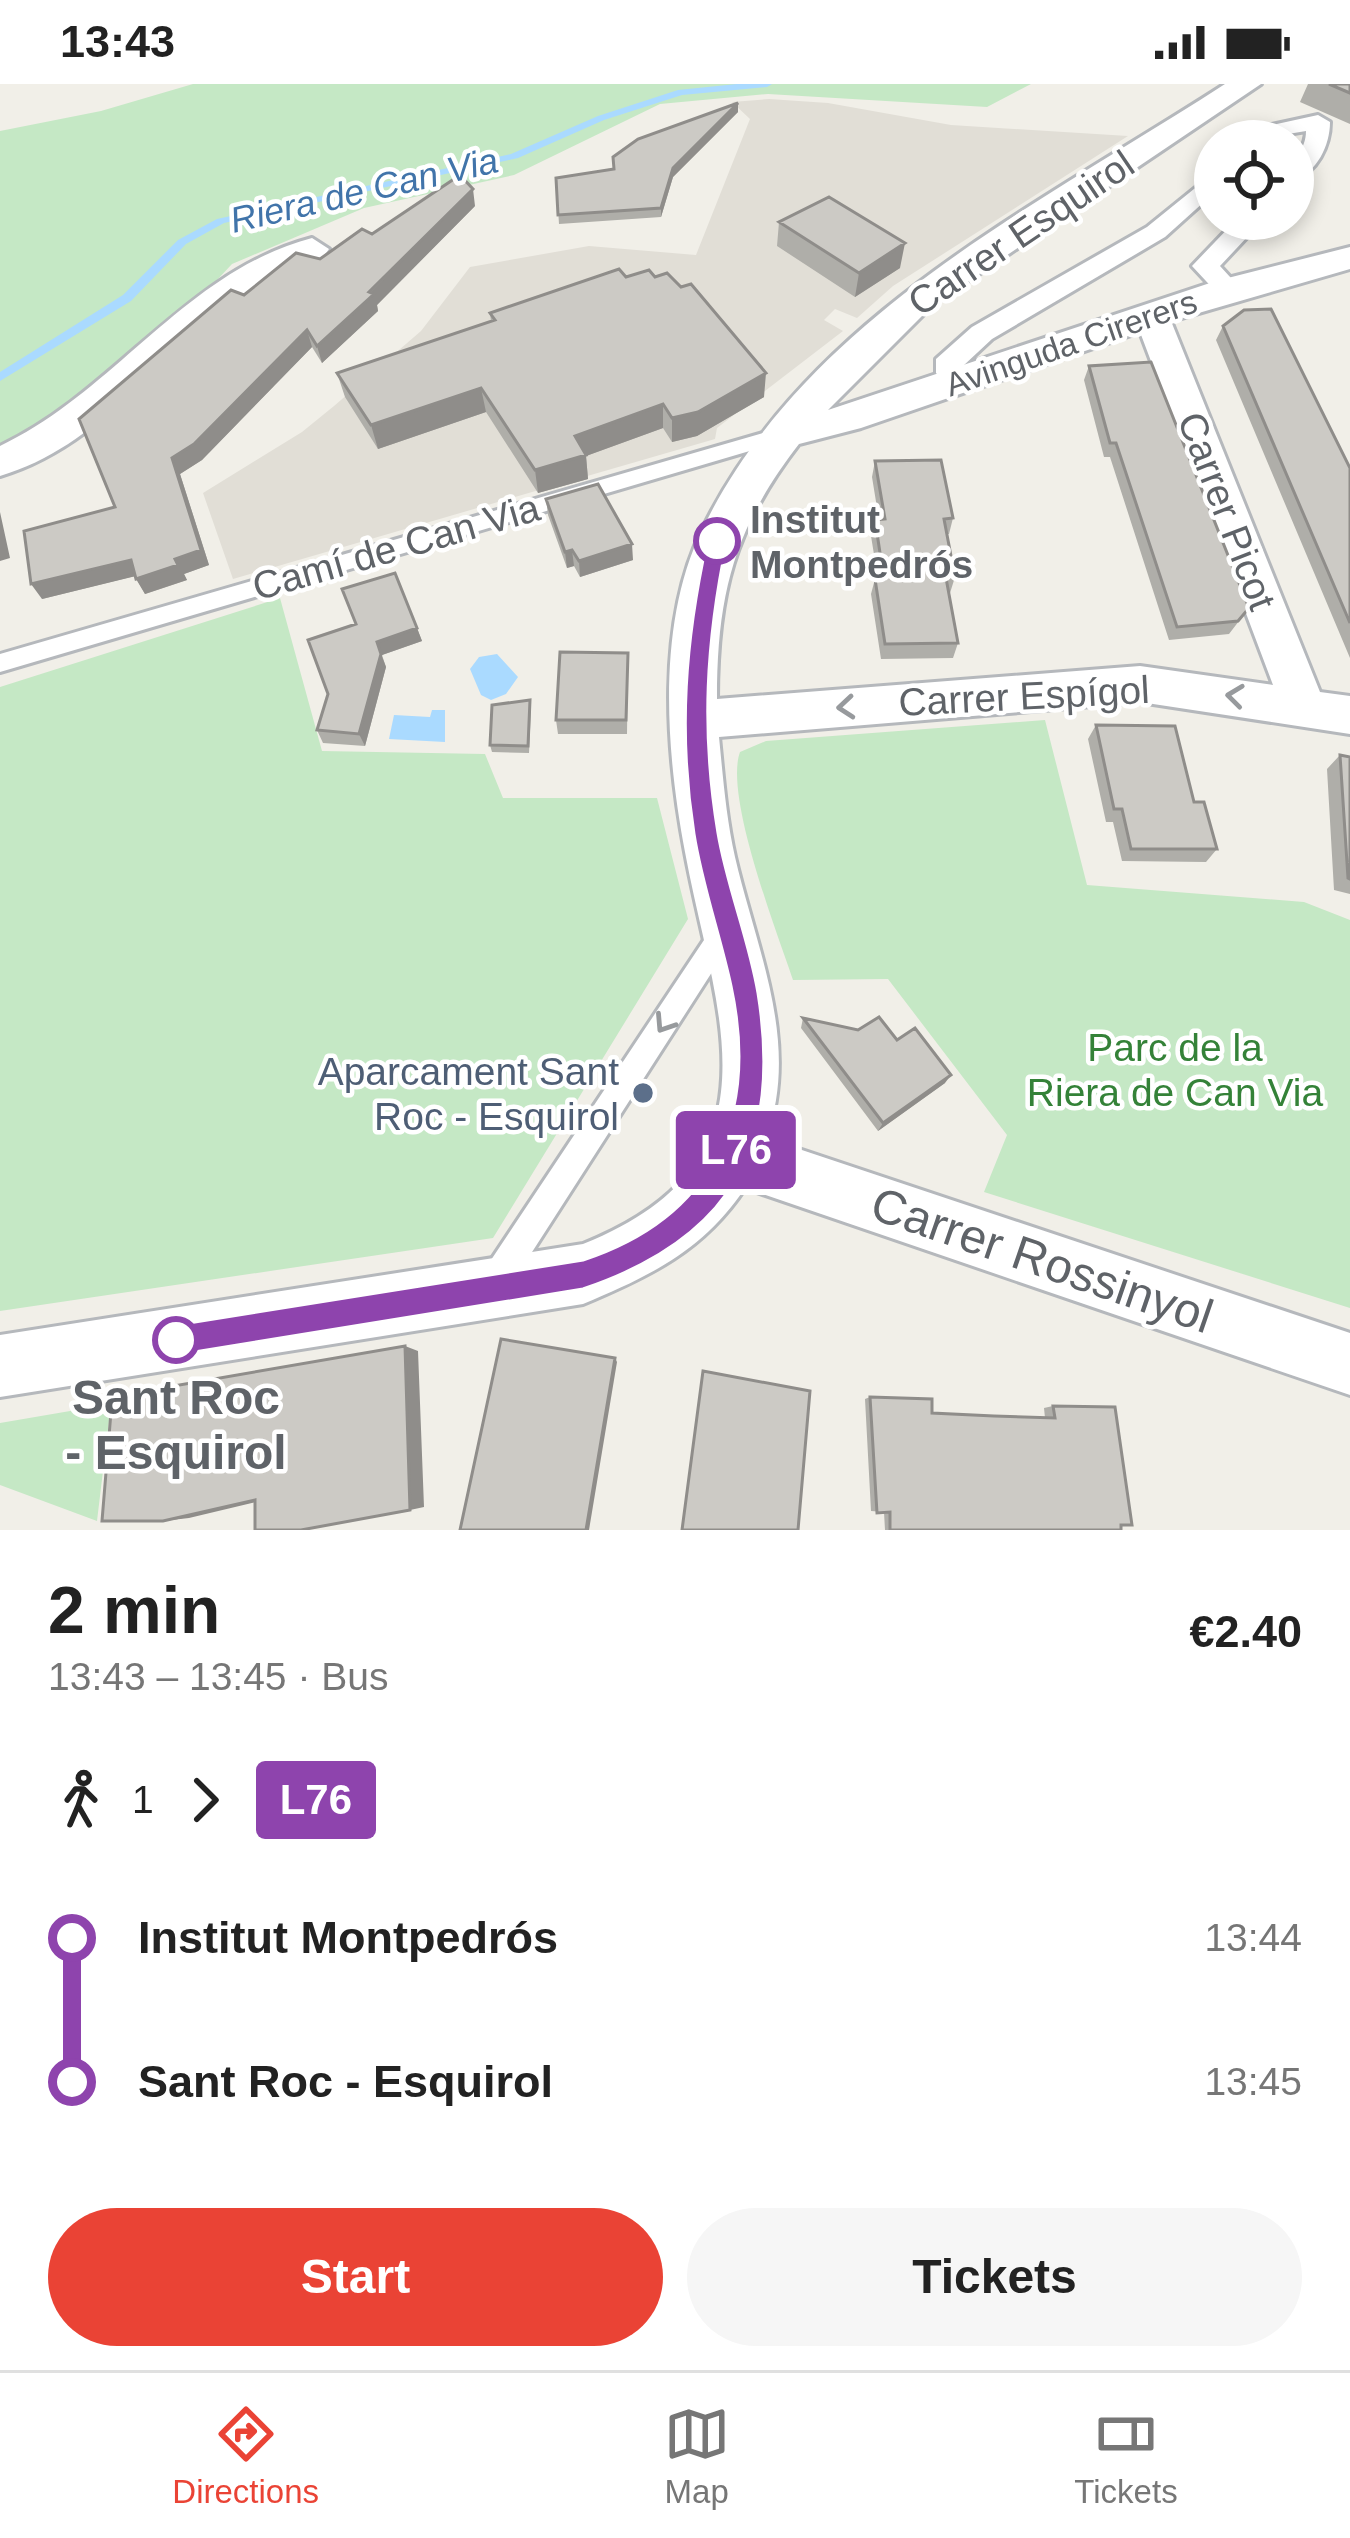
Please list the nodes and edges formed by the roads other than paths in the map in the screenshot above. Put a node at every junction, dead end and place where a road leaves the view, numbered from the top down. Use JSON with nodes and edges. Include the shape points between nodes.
{"nodes":[{"id":1,"x":1246,"y":84,"type":"edge"},
{"id":2,"x":1314,"y":123,"type":"edge"},
{"id":3,"x":1314,"y":148,"type":"edge"},
{"id":4,"x":1194,"y":198,"type":"edge"},
{"id":5,"x":1230,"y":240,"type":"edge"},
{"id":6,"x":312,"y":249,"type":"dead end"},
{"id":7,"x":1350,"y":258,"type":"edge"},
{"id":8,"x":1228,"y":289,"type":"junction"},
{"id":9,"x":1152,"y":317,"type":"junction"},
{"id":10,"x":961,"y":381,"type":"junction"},
{"id":11,"x":792,"y":432,"type":"junction"},
{"id":12,"x":0,"y":461,"type":"edge"},
{"id":13,"x":0,"y":663,"type":"edge"},
{"id":14,"x":1303,"y":704,"type":"junction"},
{"id":15,"x":1350,"y":715,"type":"edge"},
{"id":16,"x":696,"y":720,"type":"junction"},
{"id":17,"x":728,"y":926,"type":"junction"},
{"id":18,"x":735,"y":1156,"type":"junction"},
{"id":19,"x":489,"y":1291,"type":"junction"},
{"id":20,"x":1350,"y":1364,"type":"edge"},
{"id":21,"x":0,"y":1366,"type":"edge"}],
"edges":[{"from":1,"to":11,"type":"street","name":"Carrer Esquirol","via":[[933,287],[881,331]]},
{"from":2,"to":3,"type":"street"},
{"from":4,"to":10,"type":"street","via":[[1156,232],[982,333],[946,366]]},
{"from":5,"to":8,"type":"street","via":[[1205,266]]},
{"from":6,"to":12,"type":"street","via":[[244,276],[74,423]]},
{"from":7,"to":8,"type":"street","name":"Avinguda Cirerers"},
{"from":8,"to":9,"type":"street","name":"Avinguda Cirerers"},
{"from":9,"to":10,"type":"street","name":"Avinguda Cirerers"},
{"from":9,"to":14,"type":"street","name":"Carrer Picot"},
{"from":10,"to":11,"type":"street","name":"Avinguda Cirerers"},
{"from":11,"to":13,"type":"lane","name":"Camí de Can Via"},
{"from":11,"to":16,"type":"street","name":"Carrer Esquirol","via":[[713,548],[697,632]]},
{"from":14,"to":15,"type":"street","name":"Carrer Espígol"},
{"from":14,"to":16,"type":"street","name":"Carrer Espígol","one_way":true,"via":[[1141,684]]},
{"from":16,"to":17,"type":"street","name":"Carrer Esquirol","via":[[706,834]]},
{"from":17,"to":18,"type":"street","name":"Carrer Esquirol","via":[[750,1045]]},
{"from":17,"to":19,"type":"lane","one_way":true},
{"from":18,"to":19,"type":"street","via":[[675,1232],[631,1258]]},
{"from":18,"to":20,"type":"street","name":"Carrer Rossinyol"},
{"from":19,"to":21,"type":"street"}]}
